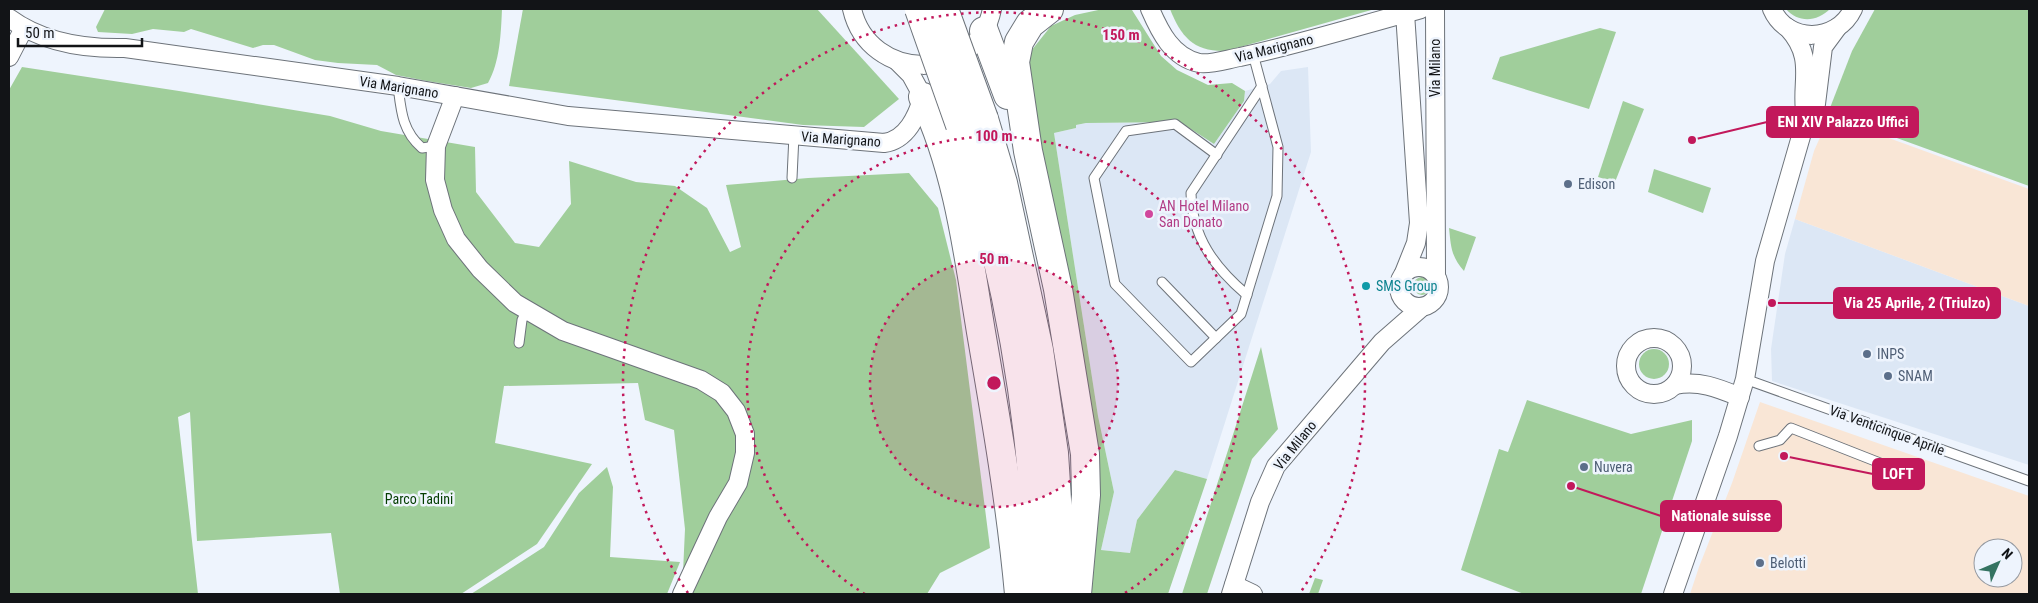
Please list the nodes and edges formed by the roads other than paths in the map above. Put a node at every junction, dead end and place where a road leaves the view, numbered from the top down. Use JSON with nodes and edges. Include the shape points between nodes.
{"nodes":[{"id":1,"x":919,"y":9,"type":"edge"},
{"id":2,"x":944,"y":9,"type":"edge"},
{"id":3,"x":1007,"y":9,"type":"edge"},
{"id":4,"x":1049,"y":9,"type":"edge"},
{"id":5,"x":1150,"y":9,"type":"edge"},
{"id":6,"x":1435,"y":9,"type":"edge"},
{"id":7,"x":1772,"y":9,"type":"edge"},
{"id":8,"x":1853,"y":9,"type":"edge"},
{"id":9,"x":852,"y":11,"type":"edge"},
{"id":10,"x":1413,"y":11,"type":"edge"},
{"id":11,"x":9,"y":18,"type":"edge"},
{"id":12,"x":988,"y":20,"type":"edge"},
{"id":13,"x":24,"y":28,"type":"junction"},
{"id":14,"x":1788,"y":28,"type":"junction"},
{"id":15,"x":1837,"y":28,"type":"junction"},
{"id":16,"x":1253,"y":54,"type":"junction"},
{"id":17,"x":9,"y":57,"type":"edge"},
{"id":18,"x":897,"y":61,"type":"junction"},
{"id":19,"x":398,"y":86,"type":"junction"},
{"id":20,"x":1262,"y":86,"type":"junction"},
{"id":21,"x":455,"y":96,"type":"junction"},
{"id":22,"x":923,"y":97,"type":"junction"},
{"id":23,"x":1806,"y":119,"type":"junction"},
{"id":24,"x":972,"y":122,"type":"junction"},
{"id":25,"x":794,"y":136,"type":"junction"},
{"id":26,"x":436,"y":146,"type":"junction"},
{"id":27,"x":1028,"y":151,"type":"junction"},
{"id":28,"x":1217,"y":155,"type":"junction"},
{"id":29,"x":792,"y":178,"type":"dead end"},
{"id":30,"x":1404,"y":273,"type":"junction"},
{"id":31,"x":1436,"y":276,"type":"junction"},
{"id":32,"x":1162,"y":282,"type":"dead end"},
{"id":33,"x":1247,"y":295,"type":"junction"},
{"id":34,"x":1400,"y":296,"type":"junction"},
{"id":35,"x":1422,"y":307,"type":"junction"},
{"id":36,"x":527,"y":310,"type":"junction"},
{"id":37,"x":1216,"y":338,"type":"junction"},
{"id":38,"x":519,"y":342,"type":"dead end"},
{"id":39,"x":1382,"y":342,"type":"junction"},
{"id":40,"x":1680,"y":356,"type":"junction"},
{"id":41,"x":1745,"y":379,"type":"junction"},
{"id":42,"x":1675,"y":385,"type":"junction"},
{"id":43,"x":1713,"y":386,"type":"junction"},
{"id":44,"x":1740,"y":397,"type":"junction"},
{"id":45,"x":1759,"y":446,"type":"dead end"},
{"id":46,"x":1903,"y":472,"type":"dead end"},
{"id":47,"x":2029,"y":481,"type":"edge"},
{"id":48,"x":1232,"y":590,"type":"edge"},
{"id":49,"x":682,"y":594,"type":"edge"},
{"id":50,"x":1019,"y":594,"type":"edge"},
{"id":51,"x":1041,"y":594,"type":"edge"},
{"id":52,"x":1063,"y":594,"type":"edge"},
{"id":53,"x":1078,"y":594,"type":"edge"},
{"id":54,"x":1253,"y":594,"type":"edge"},
{"id":55,"x":1673,"y":594,"type":"edge"}],
"edges":[{"from":1,"to":24,"type":"highway","bridge":true},
{"from":2,"to":24,"type":"highway","bridge":true},
{"from":3,"to":12,"type":"street"},
{"from":4,"to":27,"type":"highway","via":[[1030,24],[1020,42],[1015,62]]},
{"from":5,"to":16,"type":"street","name":"Via Marignano","via":[[1166,40],[1183,57],[1201,64]]},
{"from":6,"to":31,"type":"street","name":"Via Milano"},
{"from":7,"to":14,"type":"street"},
{"from":8,"to":15,"type":"street"},
{"from":9,"to":18,"type":"street","via":[[868,41]]},
{"from":10,"to":16,"type":"street","name":"Via Marignano"},
{"from":10,"to":30,"type":"street","name":"Via Milano","via":[[1419,223],[1416,243]]},
{"from":11,"to":13,"type":"street","name":"Via Marignano"},
{"from":12,"to":18,"type":"street","via":[[968,50],[944,62],[917,66]]},
{"from":12,"to":27,"type":"highway"},
{"from":13,"to":17,"type":"street"},
{"from":13,"to":19,"type":"street","name":"Via Marignano","via":[[47,38],[81,46],[125,48]]},
{"from":14,"to":15,"type":"street","via":[[1812,36]]},
{"from":14,"to":23,"type":"street","via":[[1800,45],[1807,71],[1802,102]]},
{"from":15,"to":23,"type":"street","via":[[1823,47],[1816,104]]},
{"from":16,"to":20,"type":"lane"},
{"from":18,"to":22,"type":"street","via":[[911,75]]},
{"from":19,"to":21,"type":"street","name":"Via Marignano"},
{"from":19,"to":26,"type":"lane","via":[[402,119],[415,142],[422,148]]},
{"from":20,"to":28,"type":"lane"},
{"from":20,"to":33,"type":"lane","via":[[1278,147],[1277,196]]},
{"from":21,"to":25,"type":"street","name":"Via Marignano","via":[[568,116]]},
{"from":21,"to":26,"type":"street"},
{"from":22,"to":25,"type":"street","name":"Via Marignano","via":[[909,128],[894,140],[884,143]]},
{"from":22,"to":50,"type":"highway","via":[[947,161],[970,266],[1002,454]]},
{"from":23,"to":41,"type":"street","via":[[1765,261]]},
{"from":24,"to":51,"type":"highway","via":[[977,177],[1009,307],[1028,436]]},
{"from":24,"to":52,"type":"highway","via":[[1003,183],[1039,350],[1054,453]]},
{"from":25,"to":29,"type":"lane","name":"Via Marignano"},
{"from":26,"to":36,"type":"street","via":[[435,180],[443,210],[456,239],[486,275]]},
{"from":27,"to":53,"type":"highway","via":[[1058,289],[1085,454],[1086,496]]},
{"from":28,"to":33,"type":"lane","via":[[1191,193],[1192,212],[1199,237],[1221,270]]},
{"from":28,"to":37,"type":"lane","via":[[1175,124],[1126,131],[1094,178],[1115,284],[1191,362]]},
{"from":30,"to":31,"type":"street","via":[[1420,267]]},
{"from":30,"to":34,"type":"street","name":"Via Milano","via":[[1399,282]]},
{"from":31,"to":35,"type":"street","name":"Via Milano","via":[[1438,294]]},
{"from":32,"to":37,"type":"lane"},
{"from":33,"to":37,"type":"lane","via":[[1240,314]]},
{"from":34,"to":35,"type":"street","via":[[1410,305]]},
{"from":34,"to":39,"type":"street","name":"Via Milano","via":[[1394,319]]},
{"from":35,"to":39,"type":"street"},
{"from":36,"to":38,"type":"lane"},
{"from":36,"to":49,"type":"street","via":[[563,331],[701,380],[722,393],[736,411],[746,434],[746,453],[738,483],[718,517]]},
{"from":39,"to":48,"type":"street","name":"Via Milano","via":[[1276,466],[1260,502]]},
{"from":40,"to":42,"type":"street","via":[[1681,376]]},
{"from":40,"to":42,"type":"street","via":[[1670,343],[1655,338],[1634,346],[1627,359],[1627,374],[1637,388],[1646,393],[1662,393]]},
{"from":40,"to":43,"type":"street"},
{"from":41,"to":44,"type":"street"},
{"from":41,"to":47,"type":"lane","name":"Via Venticinque Aprile"},
{"from":42,"to":43,"type":"street","via":[[1687,382]]},
{"from":43,"to":44,"type":"street"},
{"from":44,"to":55,"type":"street"},
{"from":45,"to":46,"type":"lane","via":[[1780,440],[1791,428]]},
{"from":48,"to":54,"type":"street"}]}
